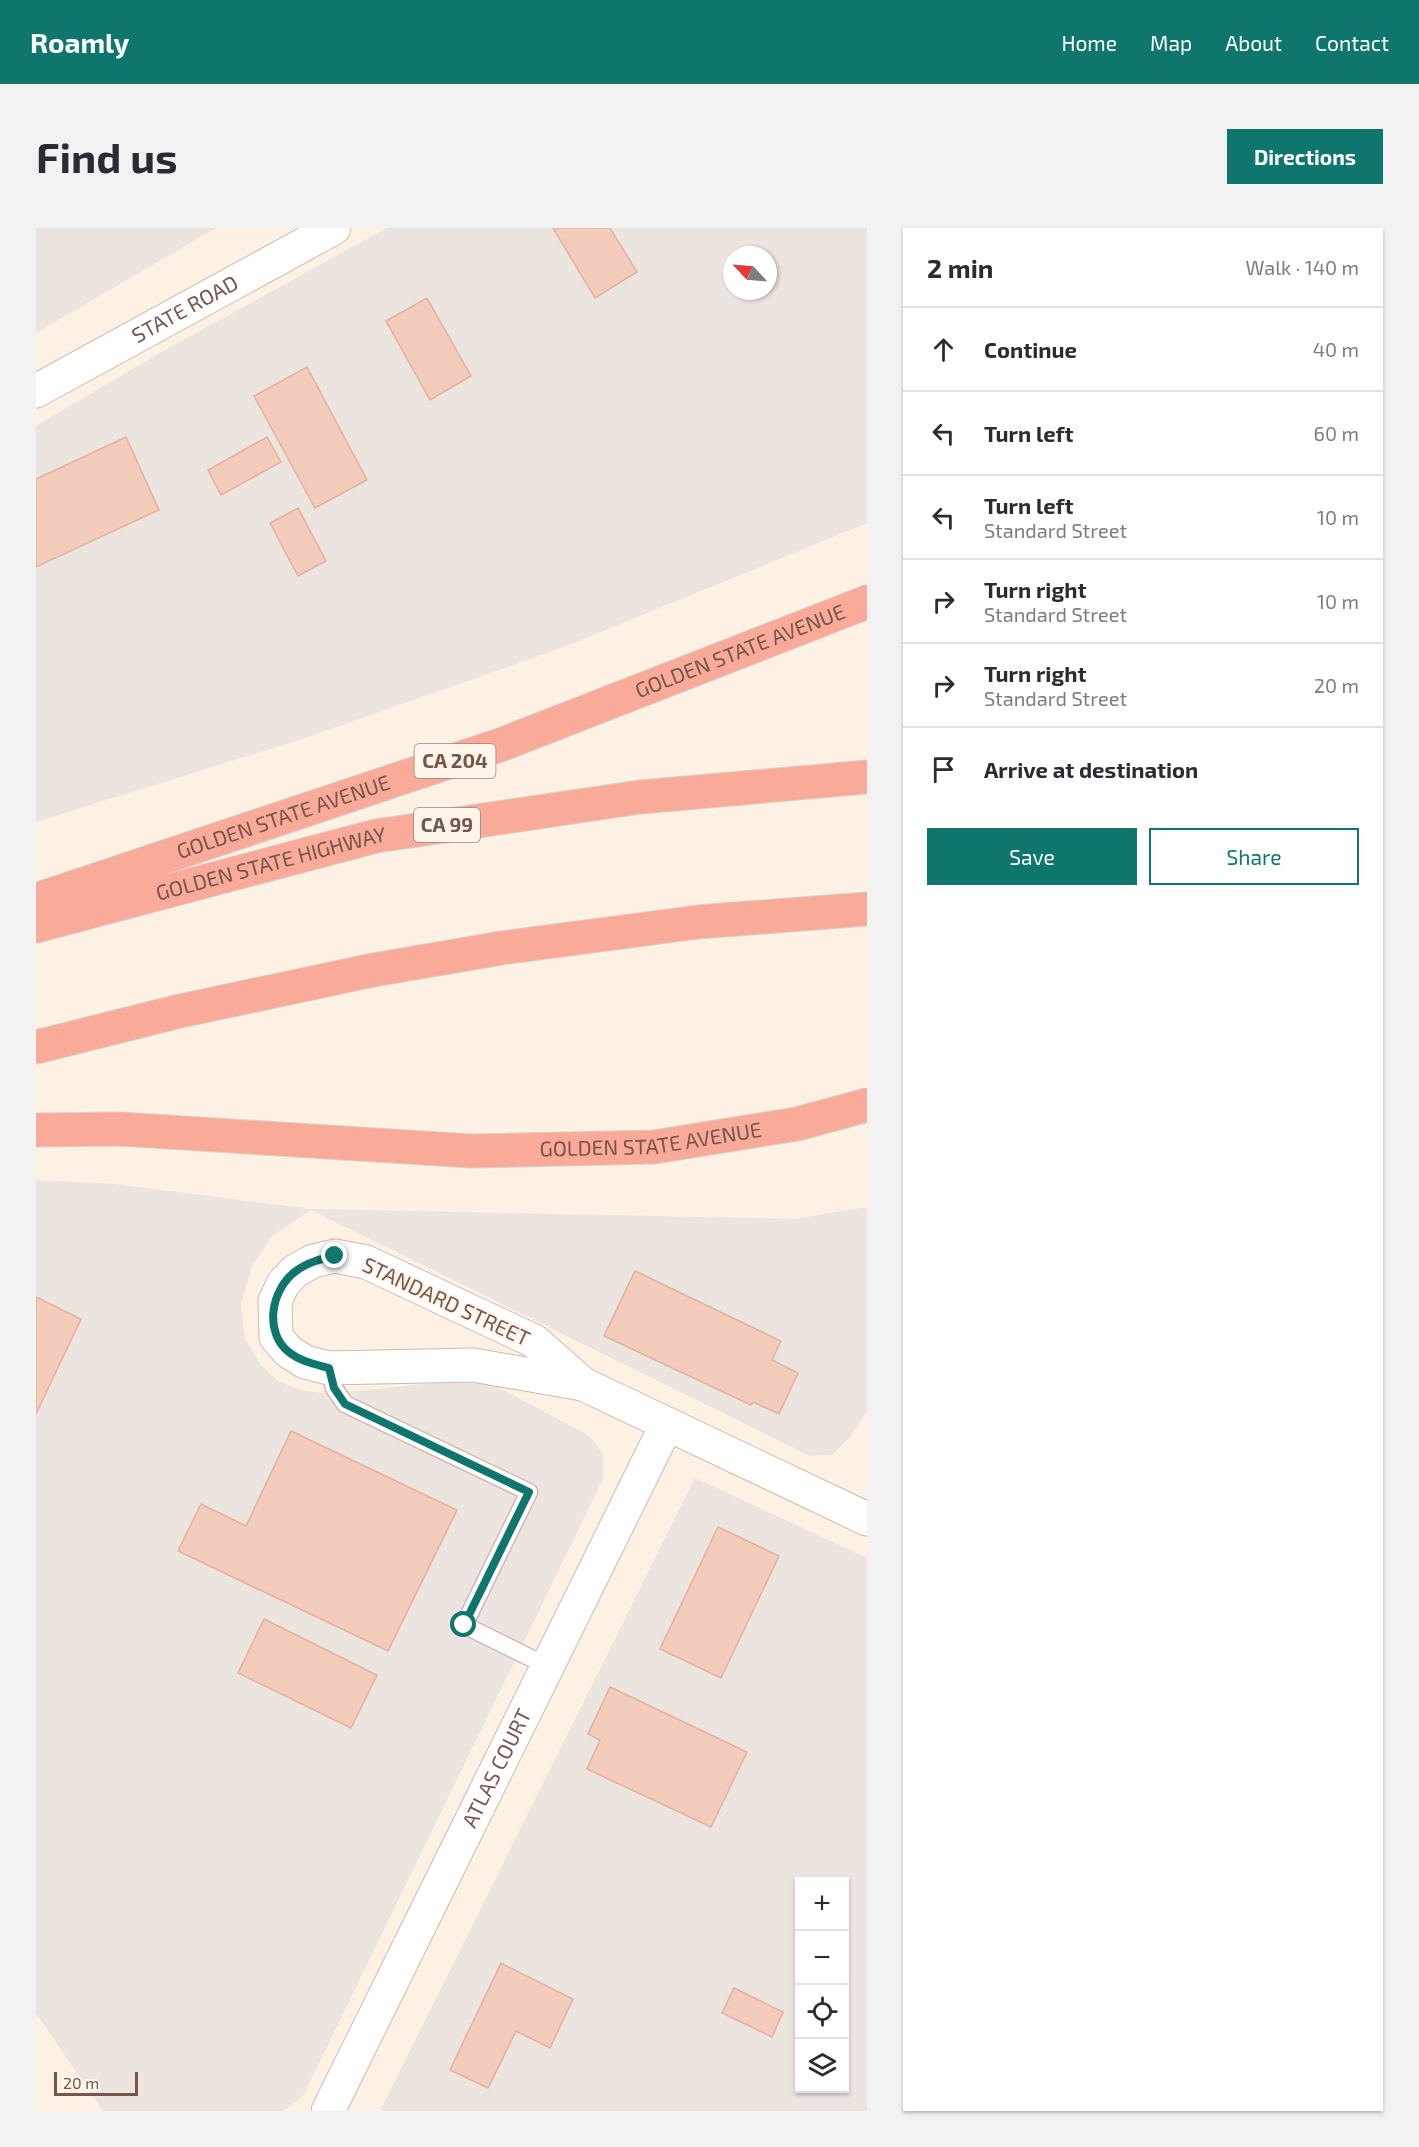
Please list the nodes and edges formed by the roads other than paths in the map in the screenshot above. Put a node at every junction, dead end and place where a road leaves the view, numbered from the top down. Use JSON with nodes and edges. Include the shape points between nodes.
{"nodes":[{"id":1,"x":334,"y":228,"type":"edge"},
{"id":2,"x":36,"y":391,"type":"edge"},
{"id":3,"x":867,"y":602,"type":"edge"},
{"id":4,"x":867,"y":777,"type":"edge"},
{"id":5,"x":36,"y":900,"type":"edge"},
{"id":6,"x":867,"y":909,"type":"edge"},
{"id":7,"x":36,"y":926,"type":"edge"},
{"id":8,"x":36,"y":1047,"type":"edge"},
{"id":9,"x":867,"y":1106,"type":"edge"},
{"id":10,"x":36,"y":1130,"type":"edge"},
{"id":11,"x":329,"y":1368,"type":"junction"},
{"id":12,"x":583,"y":1384,"type":"junction"},
{"id":13,"x":666,"y":1426,"type":"junction"},
{"id":14,"x":863,"y":1507,"type":"edge"},
{"id":15,"x":547,"y":1666,"type":"junction"},
{"id":16,"x":328,"y":2111,"type":"edge"}],
"edges":[{"from":1,"to":2,"type":"street","name":"STATE ROAD"},
{"from":3,"to":5,"type":"highway","name":"GOLDEN STATE AVENUE","number":"CA 204","via":[[503,744]]},
{"from":4,"to":7,"type":"highway","name":"GOLDEN STATE HIGHWAY","number":"CA 99","via":[[640,797],[376,836]]},
{"from":6,"to":8,"type":"highway","via":[[698,922],[490,950],[225,1001]]},
{"from":9,"to":10,"type":"highway","name":"GOLDEN STATE AVENUE","via":[[797,1124],[654,1147],[471,1151],[120,1129]]},
{"from":11,"to":12,"type":"street","name":"STANDARD STREET","via":[[473,1365]]},
{"from":11,"to":12,"type":"street","name":"STANDARD STREET","via":[[305,1362],[276,1337],[274,1301],[295,1271],[313,1261],[335,1256],[366,1262],[534,1341]]},
{"from":11,"to":15,"type":"lane","via":[[334,1388],[345,1404],[529,1492],[464,1625]]},
{"from":12,"to":13,"type":"street","name":"STANDARD STREET"},
{"from":13,"to":14,"type":"street","name":"STANDARD STREET"},
{"from":13,"to":15,"type":"street","name":"ATLAS COURT"},
{"from":15,"to":16,"type":"street","name":"ATLAS COURT"}]}
